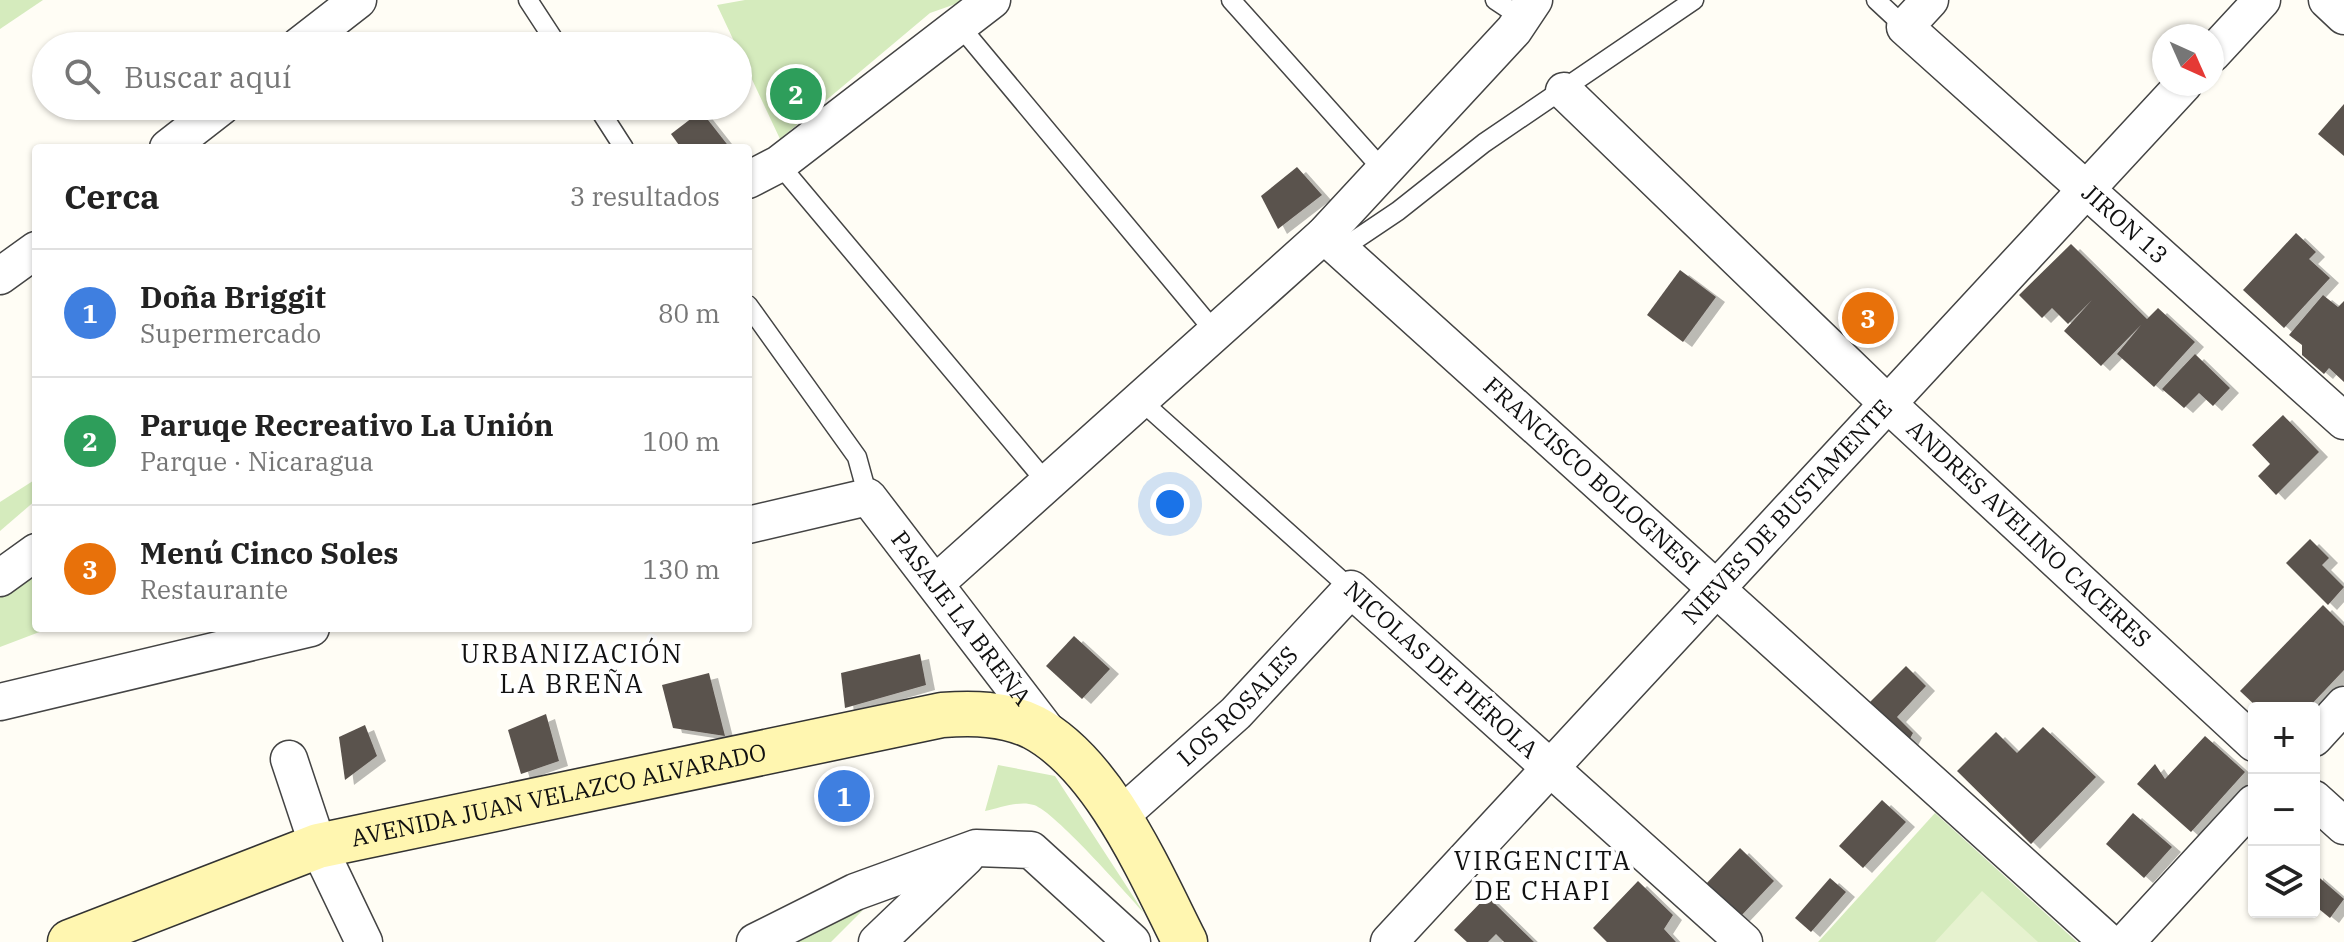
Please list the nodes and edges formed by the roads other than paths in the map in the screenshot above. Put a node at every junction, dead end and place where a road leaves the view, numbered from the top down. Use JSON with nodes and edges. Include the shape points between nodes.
{"nodes":[{"id":1,"x":358,"y":0,"type":"edge"},
{"id":2,"x":528,"y":0,"type":"edge"},
{"id":3,"x":992,"y":0,"type":"edge"},
{"id":4,"x":1231,"y":0,"type":"edge"},
{"id":5,"x":1694,"y":0,"type":"edge"},
{"id":6,"x":1876,"y":0,"type":"edge"},
{"id":7,"x":1930,"y":0,"type":"edge"},
{"id":8,"x":2262,"y":0,"type":"edge"},
{"id":9,"x":2327,"y":0,"type":"edge"},
{"id":10,"x":1517,"y":6,"type":"edge"},
{"id":11,"x":2344,"y":16,"type":"edge"},
{"id":12,"x":959,"y":25,"type":"junction"},
{"id":13,"x":1905,"y":27,"type":"junction"},
{"id":14,"x":317,"y":32,"type":"edge"},
{"id":15,"x":549,"y":32,"type":"edge"},
{"id":16,"x":2224,"y":41,"type":"edge"},
{"id":17,"x":1564,"y":91,"type":"junction"},
{"id":18,"x":2173,"y":96,"type":"edge"},
{"id":19,"x":204,"y":120,"type":"edge"},
{"id":20,"x":606,"y":120,"type":"edge"},
{"id":21,"x":173,"y":144,"type":"edge"},
{"id":22,"x":621,"y":144,"type":"edge"},
{"id":23,"x":1384,"y":171,"type":"junction"},
{"id":24,"x":763,"y":172,"type":"edge"},
{"id":25,"x":2086,"y":190,"type":"junction"},
{"id":26,"x":1332,"y":242,"type":"junction"},
{"id":27,"x":32,"y":253,"type":"edge"},
{"id":28,"x":0,"y":276,"type":"edge"},
{"id":29,"x":752,"y":311,"type":"edge"},
{"id":30,"x":1215,"y":332,"type":"junction"},
{"id":31,"x":1139,"y":399,"type":"junction"},
{"id":32,"x":1888,"y":404,"type":"junction"},
{"id":33,"x":2344,"y":421,"type":"edge"},
{"id":34,"x":1047,"y":483,"type":"junction"},
{"id":35,"x":868,"y":497,"type":"junction"},
{"id":36,"x":752,"y":524,"type":"edge"},
{"id":37,"x":32,"y":555,"type":"edge"},
{"id":38,"x":0,"y":578,"type":"edge"},
{"id":39,"x":936,"y":583,"type":"junction"},
{"id":40,"x":1351,"y":589,"type":"junction"},
{"id":41,"x":1717,"y":589,"type":"junction"},
{"id":42,"x":294,"y":632,"type":"edge"},
{"id":43,"x":0,"y":702,"type":"edge"},
{"id":44,"x":2344,"y":705,"type":"edge"},
{"id":45,"x":2320,"y":731,"type":"edge"},
{"id":46,"x":2248,"y":737,"type":"edge"},
{"id":47,"x":1055,"y":741,"type":"junction"},
{"id":48,"x":289,"y":759,"type":"dead end"},
{"id":49,"x":1551,"y":769,"type":"junction"},
{"id":50,"x":2320,"y":804,"type":"edge"},
{"id":51,"x":2248,"y":810,"type":"edge"},
{"id":52,"x":1118,"y":818,"type":"junction"},
{"id":53,"x":2344,"y":826,"type":"edge"},
{"id":54,"x":318,"y":846,"type":"junction"},
{"id":55,"x":976,"y":848,"type":"junction"},
{"id":56,"x":88,"y":938,"type":"edge"},
{"id":57,"x":364,"y":942,"type":"edge"},
{"id":58,"x":755,"y":942,"type":"edge"},
{"id":59,"x":877,"y":942,"type":"edge"},
{"id":60,"x":1132,"y":942,"type":"edge"},
{"id":61,"x":1185,"y":942,"type":"edge"},
{"id":62,"x":1389,"y":942,"type":"edge"},
{"id":63,"x":1744,"y":942,"type":"edge"},
{"id":64,"x":2108,"y":942,"type":"edge"},
{"id":65,"x":2126,"y":942,"type":"edge"}],
"edges":[{"from":1,"to":14,"type":"street"},
{"from":2,"to":15,"type":"lane"},
{"from":3,"to":12,"type":"street"},
{"from":4,"to":23,"type":"lane"},
{"from":5,"to":17,"type":"lane"},
{"from":6,"to":13,"type":"lane"},
{"from":7,"to":13,"type":"street"},
{"from":8,"to":16,"type":"street"},
{"from":9,"to":11,"type":"street"},
{"from":10,"to":23,"type":"street"},
{"from":12,"to":24,"type":"street"},
{"from":12,"to":30,"type":"lane"},
{"from":13,"to":25,"type":"street","name":"JIRON 13"},
{"from":17,"to":26,"type":"lane","via":[[1484,143],[1398,211]]},
{"from":17,"to":32,"type":"street","name":"ANDRES AVELINO CACERES"},
{"from":18,"to":25,"type":"street","name":"NIEVES DE BUSTAMENTE"},
{"from":19,"to":21,"type":"street"},
{"from":20,"to":22,"type":"lane"},
{"from":23,"to":26,"type":"street"},
{"from":24,"to":34,"type":"lane"},
{"from":25,"to":32,"type":"street","name":"NIEVES DE BUSTAMENTE"},
{"from":25,"to":33,"type":"street","name":"JIRON 13"},
{"from":26,"to":30,"type":"street"},
{"from":26,"to":41,"type":"street","name":"FRANCISCO BOLOGNESI"},
{"from":27,"to":28,"type":"street"},
{"from":29,"to":35,"type":"lane","via":[[857,457]]},
{"from":30,"to":31,"type":"street"},
{"from":31,"to":34,"type":"street"},
{"from":31,"to":40,"type":"lane","name":"NICOLAS DE PIÉROLA"},
{"from":32,"to":41,"type":"street","name":"NIEVES DE BUSTAMENTE"},
{"from":32,"to":46,"type":"street","name":"ANDRES AVELINO CACERES"},
{"from":34,"to":39,"type":"street"},
{"from":35,"to":36,"type":"street"},
{"from":35,"to":39,"type":"street","name":"PASAJE LA BREÑA"},
{"from":37,"to":38,"type":"street"},
{"from":39,"to":47,"type":"street","name":"PASAJE LA BREÑA"},
{"from":40,"to":49,"type":"street","name":"NICOLAS DE PIÉROLA"},
{"from":40,"to":52,"type":"street","name":"LOS ROSALES","via":[[1236,713]]},
{"from":41,"to":49,"type":"street","name":"NIEVES DE BUSTAMENTE"},
{"from":41,"to":64,"type":"street","name":"FRANCISCO BOLOGNESI"},
{"from":42,"to":43,"type":"street"},
{"from":44,"to":45,"type":"street"},
{"from":47,"to":52,"type":"street","name":"AVENIDA JUAN VELAZCO ALVARADO","via":[[1075,759]]},
{"from":47,"to":54,"type":"street","name":"AVENIDA JUAN VELAZCO ALVARADO","via":[[1005,717],[942,715]]},
{"from":48,"to":54,"type":"street"},
{"from":49,"to":62,"type":"street","name":"NIEVES DE BUSTAMENTE"},
{"from":49,"to":63,"type":"street","name":"NICOLAS DE PIÉROLA"},
{"from":50,"to":53,"type":"street"},
{"from":51,"to":65,"type":"street"},
{"from":52,"to":61,"type":"street","name":"AVENIDA JUAN VELAZCO ALVARADO"},
{"from":54,"to":56,"type":"street","name":"AVENIDA JUAN VELAZCO ALVARADO"},
{"from":54,"to":57,"type":"street"},
{"from":55,"to":58,"type":"street","via":[[855,892]]},
{"from":55,"to":59,"type":"street"},
{"from":55,"to":60,"type":"street","via":[[1031,850]]}]}
